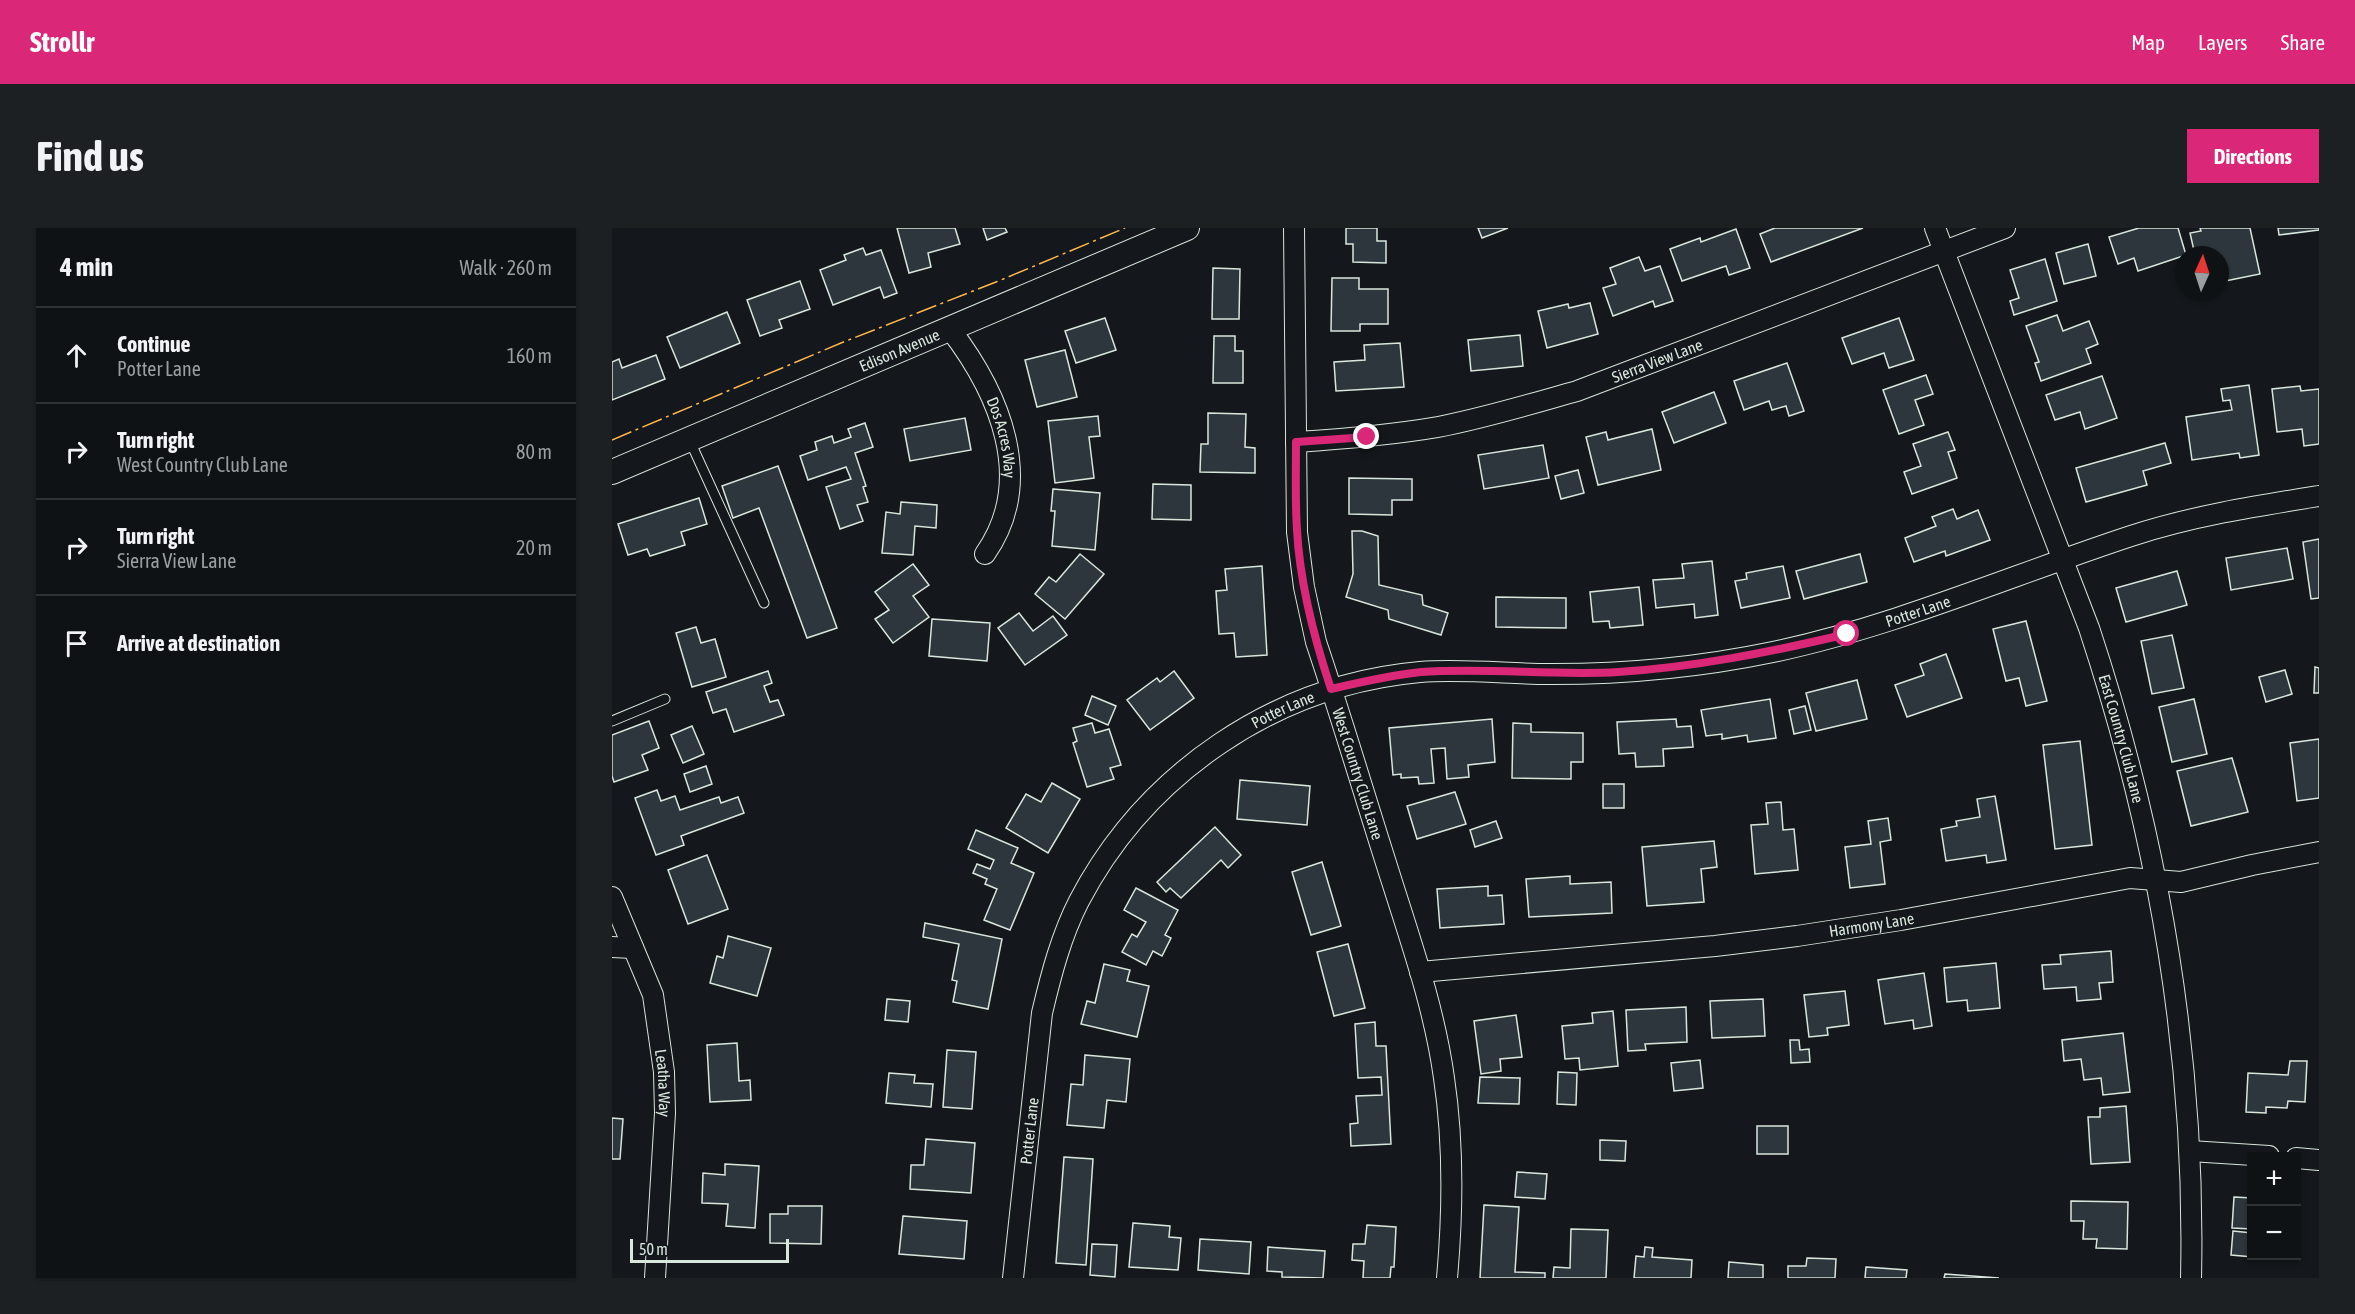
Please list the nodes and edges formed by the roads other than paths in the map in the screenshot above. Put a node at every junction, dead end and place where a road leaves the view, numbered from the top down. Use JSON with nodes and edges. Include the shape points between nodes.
{"nodes":[{"id":1,"x":1187,"y":228,"type":"edge"},
{"id":2,"x":1294,"y":228,"type":"edge"},
{"id":3,"x":1935,"y":228,"type":"edge"},
{"id":4,"x":2005,"y":228,"type":"edge"},
{"id":5,"x":1944,"y":251,"type":"junction"},
{"id":6,"x":950,"y":329,"type":"junction"},
{"id":7,"x":689,"y":439,"type":"junction"},
{"id":8,"x":1296,"y":442,"type":"junction"},
{"id":9,"x":612,"y":472,"type":"edge"},
{"id":10,"x":2319,"y":496,"type":"edge"},
{"id":11,"x":985,"y":554,"type":"dead end"},
{"id":12,"x":2063,"y":559,"type":"junction"},
{"id":13,"x":764,"y":603,"type":"dead end"},
{"id":14,"x":1331,"y":689,"type":"junction"},
{"id":15,"x":665,"y":699,"type":"dead end"},
{"id":16,"x":612,"y":721,"type":"edge"},
{"id":17,"x":2319,"y":852,"type":"edge"},
{"id":18,"x":2157,"y":880,"type":"junction"},
{"id":19,"x":612,"y":897,"type":"edge"},
{"id":20,"x":612,"y":947,"type":"edge"},
{"id":21,"x":633,"y":948,"type":"junction"},
{"id":22,"x":1420,"y":972,"type":"junction"},
{"id":23,"x":2190,"y":1151,"type":"junction"},
{"id":24,"x":2247,"y":1155,"type":"edge"},
{"id":25,"x":2301,"y":1158,"type":"edge"},
{"id":26,"x":2319,"y":1160,"type":"edge"},
{"id":27,"x":656,"y":1278,"type":"edge"},
{"id":28,"x":1013,"y":1278,"type":"edge"},
{"id":29,"x":1447,"y":1278,"type":"edge"},
{"id":30,"x":2191,"y":1278,"type":"edge"}],
"edges":[{"from":1,"to":6,"type":"street","name":"Edison Avenue"},
{"from":2,"to":8,"type":"street","name":"West Country Club Lane"},
{"from":3,"to":5,"type":"street","name":"East Country Club Lane"},
{"from":4,"to":5,"type":"street","name":"Sierra View Lane"},
{"from":5,"to":8,"type":"street","name":"Sierra View Lane","via":[[1624,375],[1532,404],[1438,426]]},
{"from":5,"to":12,"type":"street","name":"East Country Club Lane"},
{"from":6,"to":7,"type":"street","name":"Edison Avenue"},
{"from":6,"to":11,"type":"street","name":"Dos Acres Way","via":[[985,380],[998,411],[1009,461],[1008,502],[1002,526]]},
{"from":7,"to":9,"type":"street","name":"Edison Avenue"},
{"from":7,"to":13,"type":"lane"},
{"from":8,"to":14,"type":"street","name":"West Country Club Lane","via":[[1297,532],[1304,587]]},
{"from":10,"to":12,"type":"street","name":"Potter Lane","via":[[2184,521]]},
{"from":12,"to":14,"type":"street","name":"Potter Lane","via":[[1904,617],[1761,654],[1617,672],[1422,672]]},
{"from":12,"to":18,"type":"street","name":"East Country Club Lane","via":[[2109,689]]},
{"from":14,"to":22,"type":"street","name":"West Country Club Lane"},
{"from":14,"to":28,"type":"street","name":"Potter Lane","via":[[1261,718],[1188,766],[1126,829],[1078,903],[1041,1013]]},
{"from":15,"to":16,"type":"lane"},
{"from":17,"to":18,"type":"street","name":"Harmony Lane","via":[[2181,882]]},
{"from":18,"to":22,"type":"street","name":"Harmony Lane","via":[[2130,878],[1774,939]]},
{"from":18,"to":23,"type":"street","name":"East Country Club Lane","via":[[2174,981]]},
{"from":19,"to":21,"type":"street","name":"Leatha Way"},
{"from":20,"to":21,"type":"street"},
{"from":21,"to":27,"type":"street","name":"Leatha Way","via":[[653,994],[664,1072]]},
{"from":22,"to":29,"type":"street","name":"West Country Club Lane","via":[[1444,1076],[1450,1126]]},
{"from":23,"to":24,"type":"street"},
{"from":23,"to":30,"type":"street","name":"East Country Club Lane"},
{"from":25,"to":26,"type":"street"}]}
